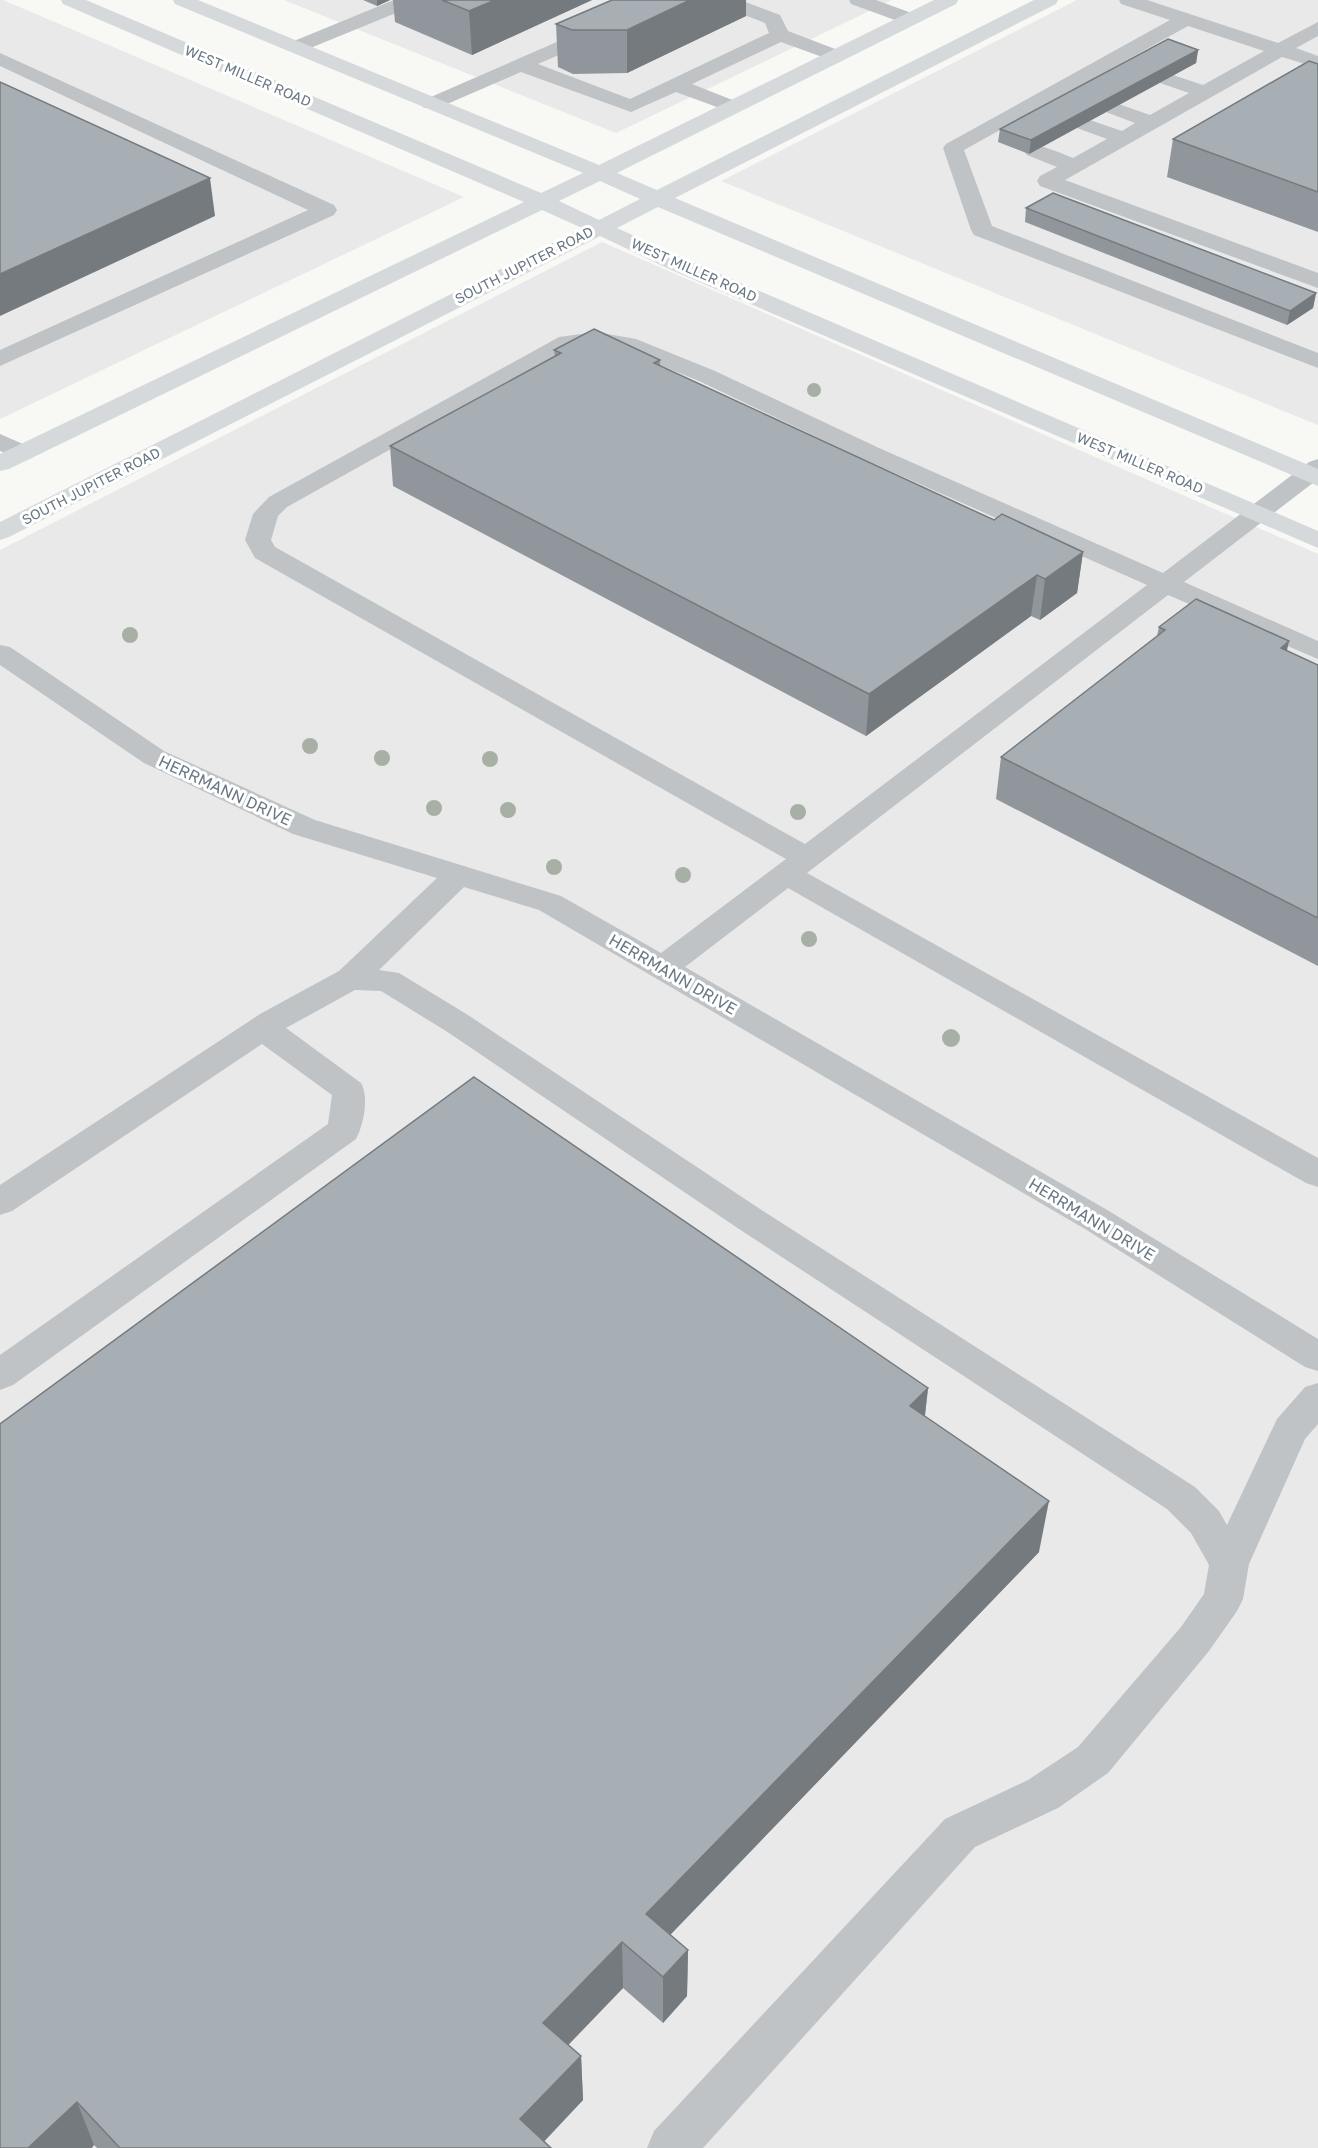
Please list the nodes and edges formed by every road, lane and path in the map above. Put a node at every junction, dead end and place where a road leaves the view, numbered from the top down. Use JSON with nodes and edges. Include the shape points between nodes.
{"nodes":[{"id":1,"x":70,"y":0,"type":"edge"},
{"id":2,"x":182,"y":0,"type":"edge"},
{"id":3,"x":411,"y":0,"type":"edge"},
{"id":4,"x":669,"y":0,"type":"edge"},
{"id":5,"x":722,"y":0,"type":"edge"},
{"id":6,"x":858,"y":0,"type":"edge"},
{"id":7,"x":949,"y":0,"type":"edge"},
{"id":8,"x":1049,"y":0,"type":"edge"},
{"id":9,"x":1128,"y":0,"type":"edge"},
{"id":10,"x":1186,"y":19,"type":"junction"},
{"id":11,"x":910,"y":20,"type":"junction"},
{"id":12,"x":780,"y":35,"type":"junction"},
{"id":13,"x":1313,"y":35,"type":"edge"},
{"id":14,"x":296,"y":47,"type":"junction"},
{"id":15,"x":1280,"y":49,"type":"junction"},
{"id":16,"x":836,"y":56,"type":"junction"},
{"id":17,"x":1158,"y":57,"type":"edge"},
{"id":18,"x":1134,"y":58,"type":"junction"},
{"id":19,"x":0,"y":59,"type":"edge"},
{"id":20,"x":1318,"y":62,"type":"edge"},
{"id":21,"x":521,"y":65,"type":"junction"},
{"id":22,"x":1188,"y":67,"type":"edge"},
{"id":23,"x":1245,"y":69,"type":"junction"},
{"id":24,"x":1085,"y":74,"type":"junction"},
{"id":25,"x":1266,"y":76,"type":"dead end"},
{"id":26,"x":1167,"y":79,"type":"edge"},
{"id":27,"x":1226,"y":80,"type":"junction"},
{"id":28,"x":1110,"y":83,"type":"edge"},
{"id":29,"x":675,"y":85,"type":"junction"},
{"id":30,"x":1058,"y":89,"type":"junction"},
{"id":31,"x":1205,"y":92,"type":"junction"},
{"id":32,"x":1150,"y":97,"type":"dead end"},
{"id":33,"x":1082,"y":98,"type":"edge"},
{"id":34,"x":431,"y":104,"type":"junction"},
{"id":35,"x":733,"y":107,"type":"junction"},
{"id":36,"x":1179,"y":107,"type":"junction"},
{"id":37,"x":1113,"y":108,"type":"edge"},
{"id":38,"x":1053,"y":113,"type":"edge"},
{"id":39,"x":1030,"y":116,"type":"junction"},
{"id":40,"x":1152,"y":122,"type":"junction"},
{"id":41,"x":982,"y":132,"type":"junction"},
{"id":42,"x":1123,"y":138,"type":"junction"},
{"id":43,"x":1004,"y":140,"type":"edge"},
{"id":44,"x":1088,"y":140,"type":"junction"},
{"id":45,"x":1034,"y":151,"type":"edge"},
{"id":46,"x":1074,"y":166,"type":"junction"},
{"id":47,"x":600,"y":173,"type":"junction"},
{"id":48,"x":1090,"y":196,"type":"junction"},
{"id":49,"x":658,"y":198,"type":"junction"},
{"id":50,"x":541,"y":201,"type":"junction"},
{"id":51,"x":1118,"y":207,"type":"junction"},
{"id":52,"x":1065,"y":212,"type":"edge"},
{"id":53,"x":1093,"y":222,"type":"edge"},
{"id":54,"x":1160,"y":222,"type":"junction"},
{"id":55,"x":600,"y":227,"type":"junction"},
{"id":56,"x":1039,"y":227,"type":"edge"},
{"id":57,"x":1067,"y":238,"type":"edge"},
{"id":58,"x":1135,"y":238,"type":"edge"},
{"id":59,"x":1203,"y":239,"type":"junction"},
{"id":60,"x":1014,"y":242,"type":"junction"},
{"id":61,"x":1043,"y":253,"type":"junction"},
{"id":62,"x":1108,"y":255,"type":"edge"},
{"id":63,"x":1178,"y":255,"type":"edge"},
{"id":64,"x":1253,"y":257,"type":"junction"},
{"id":65,"x":1084,"y":269,"type":"junction"},
{"id":66,"x":1152,"y":272,"type":"edge"},
{"id":67,"x":1227,"y":274,"type":"edge"},
{"id":68,"x":1128,"y":287,"type":"junction"},
{"id":69,"x":1202,"y":291,"type":"edge"},
{"id":70,"x":1316,"y":292,"type":"edge"},
{"id":71,"x":1179,"y":307,"type":"junction"},
{"id":72,"x":1245,"y":308,"type":"edge"},
{"id":73,"x":1281,"y":322,"type":"edge"},
{"id":74,"x":1222,"y":324,"type":"junction"},
{"id":75,"x":1258,"y":338,"type":"junction"},
{"id":76,"x":0,"y":360,"type":"edge"},
{"id":77,"x":1318,"y":361,"type":"edge"},
{"id":78,"x":0,"y":441,"type":"edge"},
{"id":79,"x":23,"y":453,"type":"junction"},
{"id":80,"x":0,"y":464,"type":"edge"},
{"id":81,"x":1315,"y":473,"type":"edge"},
{"id":82,"x":1257,"y":514,"type":"junction"},
{"id":83,"x":0,"y":532,"type":"edge"},
{"id":84,"x":1318,"y":540,"type":"edge"},
{"id":85,"x":1166,"y":584,"type":"junction"},
{"id":86,"x":1318,"y":651,"type":"edge"},
{"id":87,"x":0,"y":653,"type":"edge"},
{"id":88,"x":797,"y":866,"type":"junction"},
{"id":89,"x":458,"y":875,"type":"junction"},
{"id":90,"x":663,"y":968,"type":"junction"},
{"id":91,"x":350,"y":979,"type":"junction"},
{"id":92,"x":263,"y":1028,"type":"junction"},
{"id":93,"x":1318,"y":1174,"type":"edge"},
{"id":94,"x":0,"y":1202,"type":"edge"},
{"id":95,"x":1318,"y":1357,"type":"edge"},
{"id":96,"x":0,"y":1375,"type":"edge"},
{"id":97,"x":1318,"y":1398,"type":"edge"},
{"id":98,"x":1229,"y":1564,"type":"junction"},
{"id":99,"x":671,"y":2148,"type":"edge"}],
"edges":[{"from":1,"to":50,"type":"main road","name":"WEST MILLER ROAD"},
{"from":2,"to":14,"type":"main road"},
{"from":3,"to":14,"type":"street"},
{"from":4,"to":21,"type":"street"},
{"from":5,"to":12,"type":"street","via":[[773,19]]},
{"from":6,"to":11,"type":"street"},
{"from":7,"to":11,"type":"main road"},
{"from":8,"to":49,"type":"main road","name":"SOUTH JUPITER ROAD"},
{"from":9,"to":10,"type":"street"},
{"from":10,"to":15,"type":"street"},
{"from":10,"to":18,"type":"street"},
{"from":11,"to":16,"type":"main road"},
{"from":12,"to":16,"type":"street"},
{"from":12,"to":29,"type":"street"},
{"from":13,"to":15,"type":"street"},
{"from":14,"to":34,"type":"main road"},
{"from":15,"to":20,"type":"street"},
{"from":15,"to":23,"type":"street"},
{"from":16,"to":35,"type":"main road"},
{"from":17,"to":18,"type":"street"},
{"from":18,"to":24,"type":"street","via":[[1112,60]]},
{"from":19,"to":76,"type":"street","via":[[326,210]]},
{"from":21,"to":29,"type":"street","via":[[631,106]]},
{"from":21,"to":34,"type":"street"},
{"from":22,"to":27,"type":"street"},
{"from":23,"to":25,"type":"street"},
{"from":23,"to":27,"type":"street"},
{"from":24,"to":28,"type":"street"},
{"from":24,"to":30,"type":"street"},
{"from":26,"to":31,"type":"street"},
{"from":27,"to":31,"type":"street"},
{"from":29,"to":35,"type":"street"},
{"from":30,"to":33,"type":"street"},
{"from":30,"to":39,"type":"street"},
{"from":31,"to":36,"type":"street"},
{"from":32,"to":36,"type":"street"},
{"from":34,"to":47,"type":"main road"},
{"from":35,"to":47,"type":"main road"},
{"from":36,"to":40,"type":"street"},
{"from":37,"to":40,"type":"street"},
{"from":38,"to":39,"type":"street"},
{"from":39,"to":41,"type":"street","via":[[1006,118]]},
{"from":40,"to":42,"type":"street"},
{"from":41,"to":43,"type":"street"},
{"from":41,"to":60,"type":"street","via":[[952,148],[982,230]]},
{"from":42,"to":44,"type":"street"},
{"from":42,"to":44,"type":"street"},
{"from":44,"to":46,"type":"street"},
{"from":45,"to":46,"type":"street"},
{"from":46,"to":48,"type":"street","via":[[1048,181]]},
{"from":47,"to":49,"type":"main road"},
{"from":47,"to":50,"type":"main road"},
{"from":48,"to":51,"type":"street"},
{"from":48,"to":52,"type":"street"},
{"from":49,"to":55,"type":"main road","name":"SOUTH JUPITER ROAD"},
{"from":49,"to":81,"type":"main road"},
{"from":50,"to":55,"type":"main road","name":"WEST MILLER ROAD"},
{"from":50,"to":79,"type":"main road"},
{"from":51,"to":53,"type":"street"},
{"from":51,"to":54,"type":"street"},
{"from":54,"to":58,"type":"street"},
{"from":54,"to":59,"type":"street"},
{"from":55,"to":82,"type":"main road","name":"WEST MILLER ROAD"},
{"from":55,"to":83,"type":"main road","name":"SOUTH JUPITER ROAD"},
{"from":56,"to":60,"type":"street"},
{"from":57,"to":61,"type":"street"},
{"from":59,"to":63,"type":"street"},
{"from":59,"to":64,"type":"street"},
{"from":60,"to":61,"type":"street"},
{"from":61,"to":65,"type":"street"},
{"from":62,"to":65,"type":"street"},
{"from":64,"to":67,"type":"street"},
{"from":64,"to":70,"type":"street"},
{"from":65,"to":68,"type":"street"},
{"from":66,"to":68,"type":"street"},
{"from":68,"to":71,"type":"street"},
{"from":69,"to":71,"type":"street"},
{"from":71,"to":74,"type":"street"},
{"from":72,"to":74,"type":"street"},
{"from":73,"to":75,"type":"street"},
{"from":74,"to":75,"type":"street"},
{"from":75,"to":77,"type":"street"},
{"from":78,"to":79,"type":"street"},
{"from":79,"to":80,"type":"main road"},
{"from":81,"to":82,"type":"street"},
{"from":82,"to":84,"type":"main road","name":"WEST MILLER ROAD"},
{"from":82,"to":85,"type":"street"},
{"from":85,"to":86,"type":"street"},
{"from":85,"to":88,"type":"street"},
{"from":85,"to":88,"type":"street","via":[[685,367],[628,344],[596,339],[567,342],[529,362],[278,502],[266,514],[258,540],[264,552]]},
{"from":87,"to":89,"type":"street","name":"HERRMANN DRIVE","via":[[154,757],[304,827]]},
{"from":88,"to":90,"type":"street"},
{"from":88,"to":93,"type":"street"},
{"from":89,"to":90,"type":"street","name":"HERRMANN DRIVE","via":[[550,903]]},
{"from":89,"to":91,"type":"street"},
{"from":90,"to":95,"type":"street","name":"HERRMANN DRIVE","via":[[1097,1220]]},
{"from":91,"to":92,"type":"street"},
{"from":91,"to":98,"type":"street","via":[[388,981],[457,1023],[751,1220],[1181,1498],[1205,1522]]},
{"from":92,"to":94,"type":"street"},
{"from":92,"to":96,"type":"street","via":[[349,1091],[344,1130]]},
{"from":97,"to":98,"type":"street","via":[[1290,1430]]},
{"from":98,"to":99,"type":"street","via":[[1223,1599],[1093,1760],[1043,1794],[960,1833]]}]}
